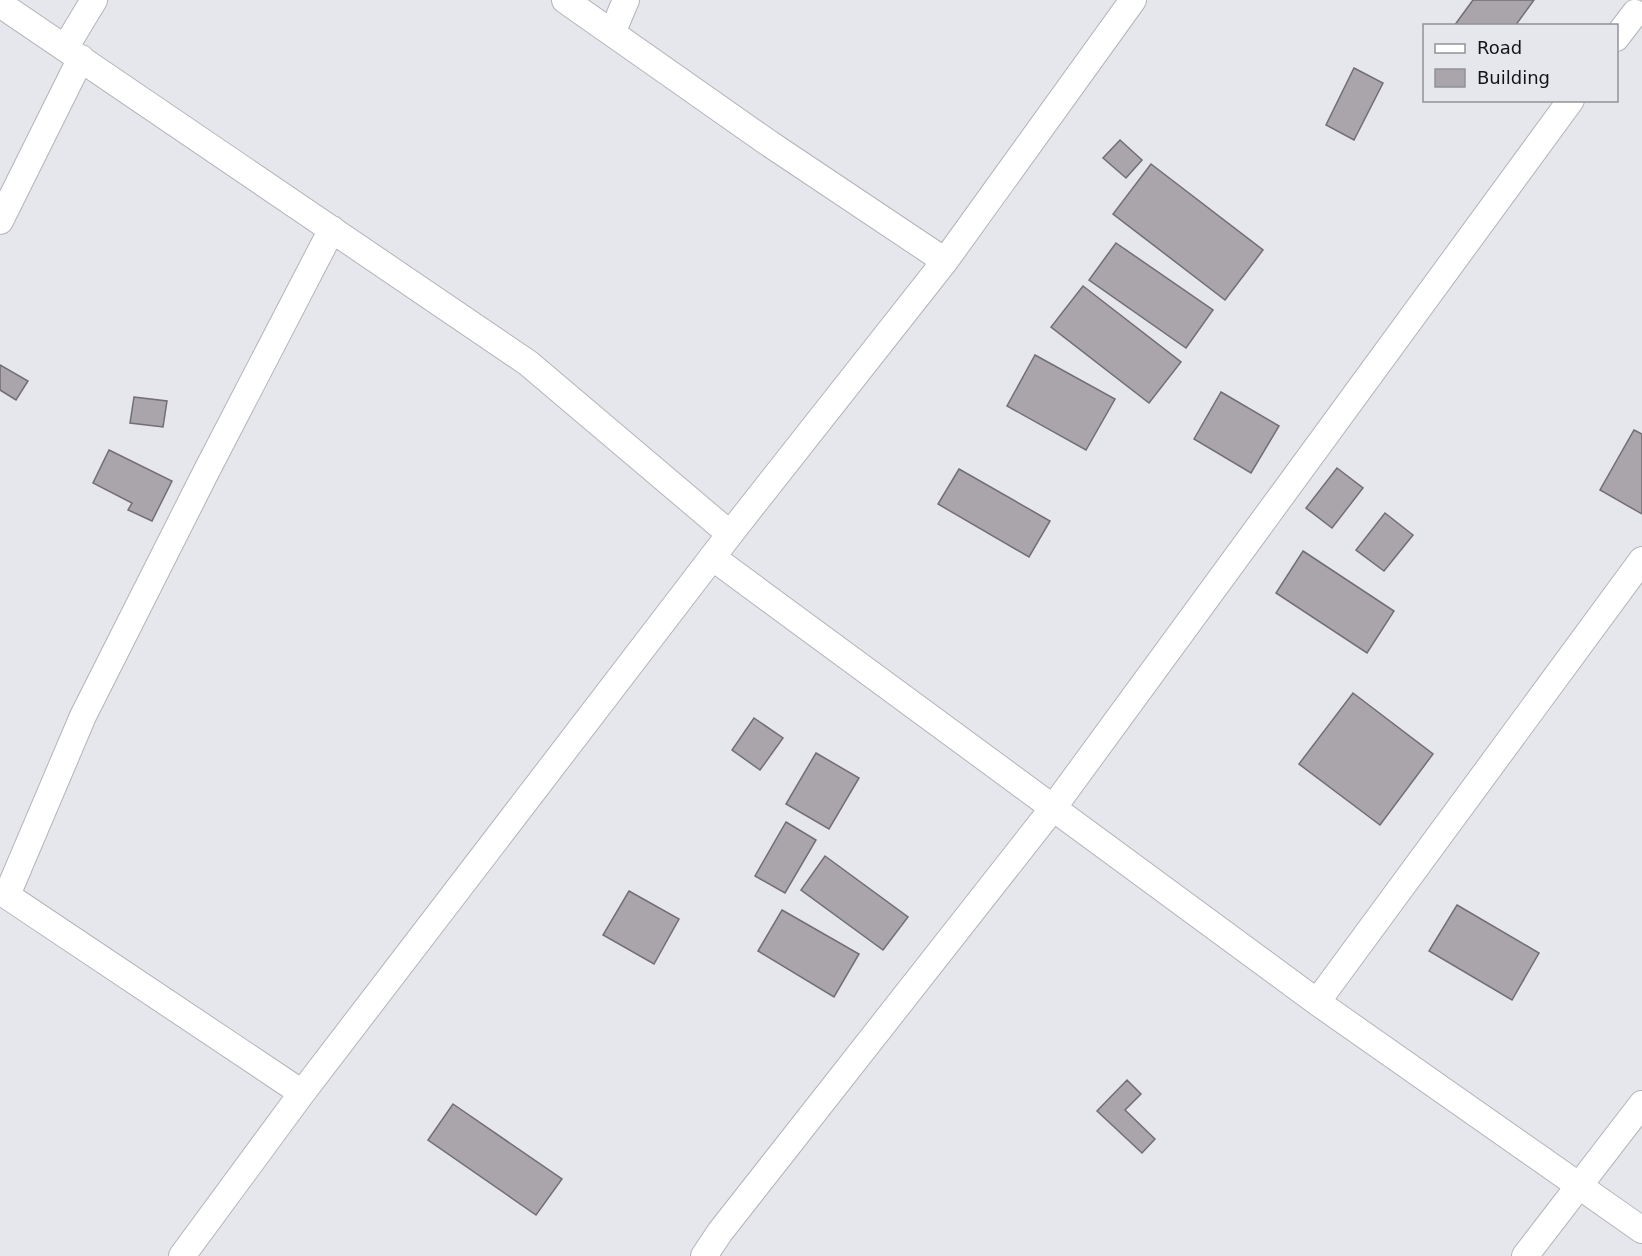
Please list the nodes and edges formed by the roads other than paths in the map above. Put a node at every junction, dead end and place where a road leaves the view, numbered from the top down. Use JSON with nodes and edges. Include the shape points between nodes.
{"nodes":[{"id":1,"x":94,"y":0,"type":"edge"},
{"id":2,"x":565,"y":0,"type":"edge"},
{"id":3,"x":626,"y":0,"type":"edge"},
{"id":4,"x":1133,"y":0,"type":"edge"},
{"id":5,"x":0,"y":4,"type":"edge"},
{"id":6,"x":1632,"y":10,"type":"edge"},
{"id":7,"x":612,"y":33,"type":"junction"},
{"id":8,"x":1618,"y":36,"type":"edge"},
{"id":9,"x":73,"y":53,"type":"junction"},
{"id":10,"x":1569,"y":102,"type":"edge"},
{"id":11,"x":0,"y":221,"type":"edge"},
{"id":12,"x":332,"y":230,"type":"junction"},
{"id":13,"x":945,"y":261,"type":"junction"},
{"id":14,"x":730,"y":534,"type":"junction"},
{"id":15,"x":712,"y":557,"type":"junction"},
{"id":16,"x":1642,"y":560,"type":"edge"},
{"id":17,"x":1053,"y":808,"type":"junction"},
{"id":18,"x":3,"y":893,"type":"edge"},
{"id":19,"x":1317,"y":1002,"type":"junction"},
{"id":20,"x":302,"y":1093,"type":"junction"},
{"id":21,"x":1642,"y":1104,"type":"edge"},
{"id":22,"x":1580,"y":1186,"type":"junction"},
{"id":23,"x":1642,"y":1230,"type":"edge"},
{"id":24,"x":182,"y":1256,"type":"edge"},
{"id":25,"x":704,"y":1256,"type":"edge"},
{"id":26,"x":1525,"y":1256,"type":"edge"}],
"edges":[{"from":1,"to":9,"type":"street"},
{"from":2,"to":7,"type":"street"},
{"from":3,"to":7,"type":"street"},
{"from":4,"to":13,"type":"street"},
{"from":5,"to":9,"type":"street"},
{"from":6,"to":8,"type":"street"},
{"from":7,"to":13,"type":"street"},
{"from":9,"to":11,"type":"street"},
{"from":9,"to":12,"type":"street"},
{"from":10,"to":17,"type":"street"},
{"from":12,"to":14,"type":"street","via":[[528,363]]},
{"from":12,"to":18,"type":"street","via":[[83,716]]},
{"from":13,"to":14,"type":"street"},
{"from":14,"to":15,"type":"street"},
{"from":15,"to":17,"type":"street"},
{"from":15,"to":20,"type":"street"},
{"from":16,"to":19,"type":"street"},
{"from":17,"to":19,"type":"street"},
{"from":17,"to":25,"type":"street"},
{"from":18,"to":20,"type":"street"},
{"from":19,"to":22,"type":"street"},
{"from":20,"to":24,"type":"street"},
{"from":21,"to":22,"type":"street"},
{"from":22,"to":23,"type":"street"},
{"from":22,"to":26,"type":"street"}]}
